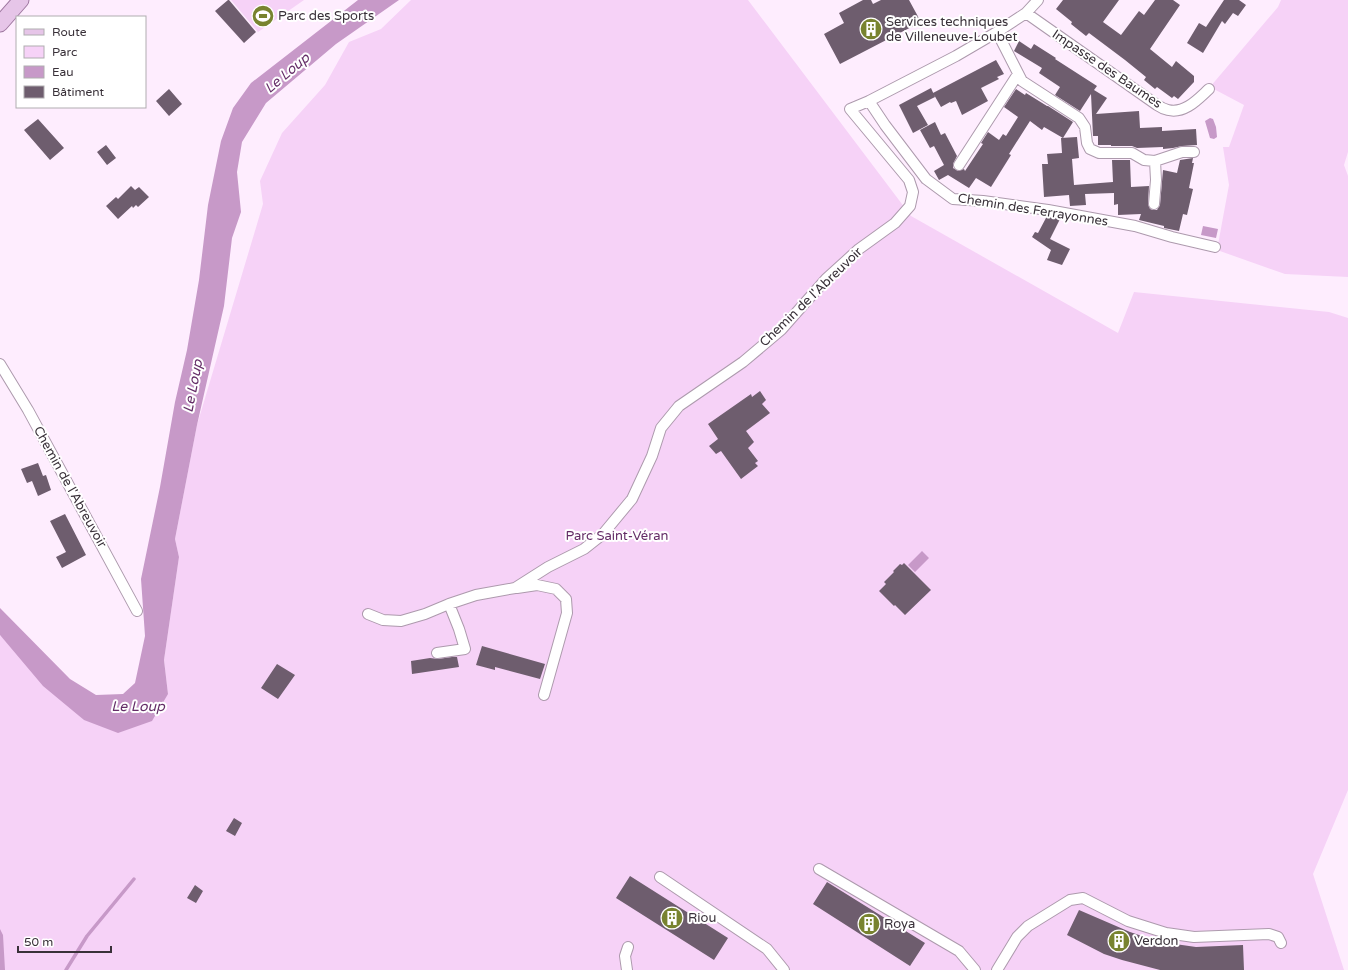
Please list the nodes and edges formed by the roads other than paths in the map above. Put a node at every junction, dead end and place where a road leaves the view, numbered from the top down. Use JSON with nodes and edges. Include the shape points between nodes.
{"nodes":[{"id":1,"x":16,"y":0,"type":"edge"},
{"id":2,"x":21,"y":0,"type":"edge"},
{"id":3,"x":1038,"y":0,"type":"edge"},
{"id":4,"x":1026,"y":13,"type":"junction"},
{"id":5,"x":0,"y":15,"type":"edge"},
{"id":6,"x":0,"y":24,"type":"edge"},
{"id":7,"x":998,"y":32,"type":"junction"},
{"id":8,"x":1018,"y":74,"type":"junction"},
{"id":9,"x":1209,"y":89,"type":"dead end"},
{"id":10,"x":869,"y":101,"type":"junction"},
{"id":11,"x":1194,"y":152,"type":"dead end"},
{"id":12,"x":1154,"y":161,"type":"junction"},
{"id":13,"x":960,"y":165,"type":"dead end"},
{"id":14,"x":1154,"y":204,"type":"dead end"},
{"id":15,"x":1215,"y":247,"type":"dead end"},
{"id":16,"x":0,"y":364,"type":"edge"},
{"id":17,"x":515,"y":588,"type":"junction"},
{"id":18,"x":449,"y":604,"type":"junction"},
{"id":19,"x":137,"y":611,"type":"dead end"},
{"id":20,"x":368,"y":614,"type":"dead end"},
{"id":21,"x":437,"y":653,"type":"dead end"},
{"id":22,"x":544,"y":695,"type":"dead end"},
{"id":23,"x":819,"y":869,"type":"dead end"},
{"id":24,"x":660,"y":877,"type":"dead end"},
{"id":25,"x":1281,"y":944,"type":"dead end"},
{"id":26,"x":628,"y":947,"type":"dead end"},
{"id":27,"x":627,"y":970,"type":"edge"},
{"id":28,"x":784,"y":970,"type":"edge"},
{"id":29,"x":975,"y":970,"type":"edge"},
{"id":30,"x":997,"y":970,"type":"edge"}],
"edges":[{"from":1,"to":5,"type":"main road"},
{"from":2,"to":6,"type":"main road"},
{"from":3,"to":4,"type":"street"},
{"from":4,"to":7,"type":"street"},
{"from":4,"to":9,"type":"street","name":"Impasse des Baumes","via":[[1157,105],[1169,110],[1181,110],[1193,104]]},
{"from":7,"to":8,"type":"street"},
{"from":7,"to":10,"type":"street"},
{"from":8,"to":12,"type":"street","via":[[1022,81],[1079,118],[1085,127],[1090,150],[1099,153],[1132,153],[1144,160]]},
{"from":8,"to":13,"type":"street"},
{"from":10,"to":15,"type":"street","name":"Chemin des Ferrayonnes","via":[[926,179],[953,199],[1048,210],[1135,226]]},
{"from":10,"to":17,"type":"street","name":"Chemin de l'Abreuvoir","via":[[850,109],[909,180],[912,192],[910,206],[895,223],[859,249],[826,279],[781,330],[743,362],[679,406],[661,428],[652,456],[632,499],[603,534],[584,549],[548,566]]},
{"from":11,"to":12,"type":"street","via":[[1182,152]]},
{"from":12,"to":14,"type":"street"},
{"from":16,"to":19,"type":"street","name":"Chemin de l'Abreuvoir","via":[[28,410]]},
{"from":17,"to":18,"type":"street","via":[[476,595]]},
{"from":17,"to":22,"type":"street","via":[[537,585],[556,589],[566,598],[567,613]]},
{"from":18,"to":20,"type":"street","via":[[401,621],[383,620]]},
{"from":18,"to":21,"type":"street","via":[[465,649]]},
{"from":23,"to":29,"type":"street","via":[[959,951]]},
{"from":24,"to":28,"type":"street","via":[[767,949]]},
{"from":25,"to":30,"type":"street","via":[[1278,937],[1268,934],[1194,937],[1166,933],[1128,921],[1084,898],[1070,900],[1028,926],[1017,937]]},
{"from":26,"to":27,"type":"street","via":[[625,956]]}]}
